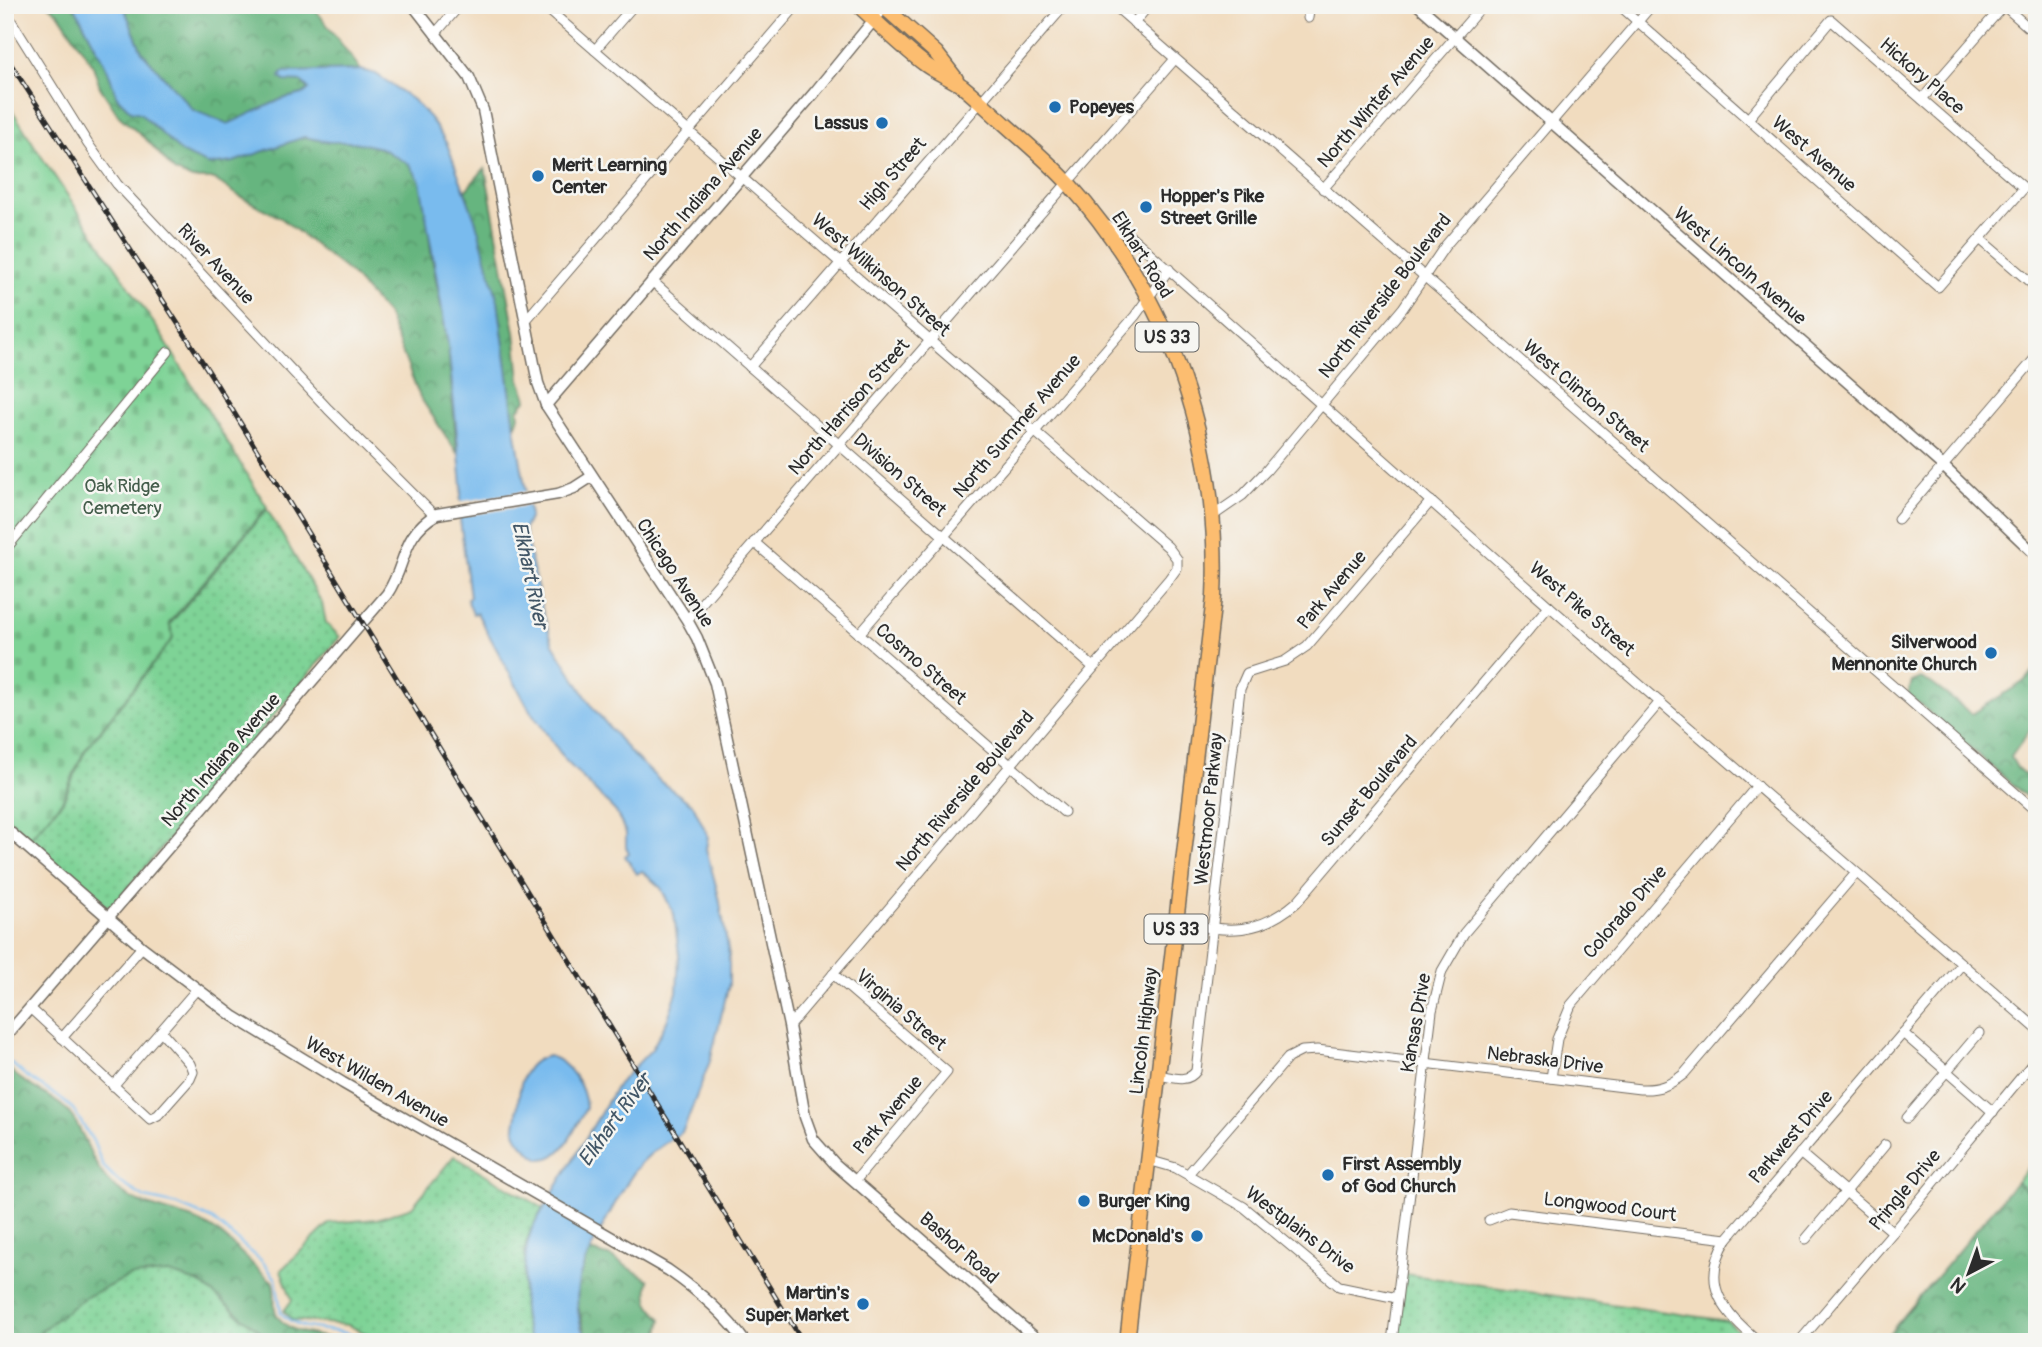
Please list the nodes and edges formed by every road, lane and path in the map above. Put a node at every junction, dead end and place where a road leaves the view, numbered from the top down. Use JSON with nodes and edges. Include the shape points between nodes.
{"nodes":[{"id":1,"x":413,"y":5,"type":"edge"},
{"id":2,"x":460,"y":5,"type":"edge"},
{"id":3,"x":542,"y":5,"type":"edge"},
{"id":4,"x":634,"y":5,"type":"edge"},
{"id":5,"x":797,"y":5,"type":"edge"},
{"id":6,"x":858,"y":5,"type":"edge"},
{"id":7,"x":1065,"y":5,"type":"edge"},
{"id":8,"x":1114,"y":5,"type":"edge"},
{"id":9,"x":1149,"y":5,"type":"edge"},
{"id":10,"x":1310,"y":5,"type":"edge"},
{"id":11,"x":1418,"y":5,"type":"edge"},
{"id":12,"x":1483,"y":5,"type":"edge"},
{"id":13,"x":1619,"y":5,"type":"edge"},
{"id":14,"x":1652,"y":5,"type":"edge"},
{"id":15,"x":2004,"y":5,"type":"edge"},
{"id":16,"x":884,"y":6,"type":"edge"},
{"id":17,"x":5,"y":11,"type":"edge"},
{"id":18,"x":1308,"y":18,"type":"dead end"},
{"id":19,"x":874,"y":20,"type":"junction"},
{"id":20,"x":1637,"y":22,"type":"junction"},
{"id":21,"x":1134,"y":23,"type":"junction"},
{"id":22,"x":435,"y":34,"type":"junction"},
{"id":23,"x":2037,"y":34,"type":"edge"},
{"id":24,"x":1454,"y":38,"type":"junction"},
{"id":25,"x":595,"y":50,"type":"junction"},
{"id":26,"x":1175,"y":59,"type":"junction"},
{"id":27,"x":961,"y":86,"type":"junction"},
{"id":28,"x":1922,"y":99,"type":"junction"},
{"id":29,"x":980,"y":102,"type":"junction"},
{"id":30,"x":1748,"y":119,"type":"junction"},
{"id":31,"x":1550,"y":123,"type":"junction"},
{"id":32,"x":689,"y":131,"type":"junction"},
{"id":33,"x":741,"y":177,"type":"junction"},
{"id":34,"x":1068,"y":183,"type":"junction"},
{"id":35,"x":2024,"y":188,"type":"joint"},
{"id":36,"x":1324,"y":189,"type":"junction"},
{"id":37,"x":1100,"y":222,"type":"junction"},
{"id":38,"x":1980,"y":239,"type":"junction"},
{"id":39,"x":841,"y":262,"type":"junction"},
{"id":40,"x":1169,"y":269,"type":"junction"},
{"id":41,"x":1423,"y":277,"type":"junction"},
{"id":42,"x":652,"y":281,"type":"junction"},
{"id":43,"x":2037,"y":288,"type":"edge"},
{"id":44,"x":1147,"y":298,"type":"junction"},
{"id":45,"x":526,"y":320,"type":"junction"},
{"id":46,"x":930,"y":340,"type":"junction"},
{"id":47,"x":168,"y":352,"type":"dead end"},
{"id":48,"x":2036,"y":358,"type":"edge"},
{"id":49,"x":750,"y":368,"type":"junction"},
{"id":50,"x":546,"y":405,"type":"junction"},
{"id":51,"x":1321,"y":405,"type":"junction"},
{"id":52,"x":1035,"y":431,"type":"junction"},
{"id":53,"x":839,"y":445,"type":"junction"},
{"id":54,"x":1943,"y":466,"type":"junction"},
{"id":55,"x":591,"y":477,"type":"junction"},
{"id":56,"x":1431,"y":501,"type":"junction"},
{"id":57,"x":434,"y":515,"type":"junction"},
{"id":58,"x":1214,"y":515,"type":"junction"},
{"id":59,"x":1898,"y":519,"type":"dead end"},
{"id":60,"x":944,"y":536,"type":"junction"},
{"id":61,"x":754,"y":542,"type":"junction"},
{"id":62,"x":5,"y":550,"type":"edge"},
{"id":63,"x":2037,"y":556,"type":"edge"},
{"id":64,"x":1169,"y":579,"type":"joint"},
{"id":65,"x":1549,"y":606,"type":"junction"},
{"id":66,"x":687,"y":620,"type":"junction"},
{"id":67,"x":859,"y":634,"type":"junction"},
{"id":68,"x":1093,"y":667,"type":"junction"},
{"id":69,"x":1244,"y":677,"type":"joint"},
{"id":70,"x":1660,"y":702,"type":"junction"},
{"id":71,"x":1011,"y":766,"type":"junction"},
{"id":72,"x":1757,"y":786,"type":"junction"},
{"id":73,"x":1064,"y":812,"type":"dead end"},
{"id":74,"x":2037,"y":812,"type":"edge"},
{"id":75,"x":5,"y":828,"type":"edge"},
{"id":76,"x":1856,"y":873,"type":"junction"},
{"id":77,"x":108,"y":917,"type":"junction"},
{"id":78,"x":1177,"y":923,"type":"junction"},
{"id":79,"x":1213,"y":928,"type":"junction"},
{"id":80,"x":142,"y":947,"type":"junction"},
{"id":81,"x":1962,"y":964,"type":"junction"},
{"id":82,"x":833,"y":974,"type":"junction"},
{"id":83,"x":197,"y":989,"type":"junction"},
{"id":84,"x":30,"y":1008,"type":"junction"},
{"id":85,"x":789,"y":1027,"type":"junction"},
{"id":86,"x":2037,"y":1029,"type":"edge"},
{"id":87,"x":161,"y":1031,"type":"junction"},
{"id":88,"x":1903,"y":1033,"type":"junction"},
{"id":89,"x":1979,"y":1033,"type":"dead end"},
{"id":90,"x":5,"y":1037,"type":"edge"},
{"id":91,"x":62,"y":1038,"type":"junction"},
{"id":92,"x":2037,"y":1058,"type":"edge"},
{"id":93,"x":1426,"y":1063,"type":"junction"},
{"id":94,"x":947,"y":1072,"type":"joint"},
{"id":95,"x":1946,"y":1072,"type":"junction"},
{"id":96,"x":1158,"y":1075,"type":"junction"},
{"id":97,"x":1551,"y":1078,"type":"junction"},
{"id":98,"x":113,"y":1086,"type":"junction"},
{"id":99,"x":1993,"y":1112,"type":"junction"},
{"id":100,"x":1907,"y":1118,"type":"dead end"},
{"id":101,"x":1885,"y":1145,"type":"dead end"},
{"id":102,"x":1800,"y":1153,"type":"junction"},
{"id":103,"x":1148,"y":1160,"type":"junction"},
{"id":104,"x":1188,"y":1174,"type":"junction"},
{"id":105,"x":855,"y":1181,"type":"junction"},
{"id":106,"x":1845,"y":1193,"type":"junction"},
{"id":107,"x":1489,"y":1220,"type":"dead end"},
{"id":108,"x":1893,"y":1232,"type":"junction"},
{"id":109,"x":1727,"y":1239,"type":"junction"},
{"id":110,"x":1806,"y":1239,"type":"dead end"},
{"id":111,"x":1397,"y":1298,"type":"junction"},
{"id":112,"x":1037,"y":1341,"type":"edge"},
{"id":113,"x":745,"y":1342,"type":"edge"},
{"id":114,"x":1127,"y":1342,"type":"edge"},
{"id":115,"x":1392,"y":1342,"type":"edge"},
{"id":116,"x":1759,"y":1342,"type":"edge"},
{"id":117,"x":1798,"y":1342,"type":"edge"}],
"edges":[{"from":1,"to":22,"type":"street","name":"Chicago Avenue"},
{"from":2,"to":22,"type":"street"},
{"from":3,"to":25,"type":"street","name":"West Wilkinson Street"},
{"from":4,"to":25,"type":"street"},
{"from":5,"to":32,"type":"street"},
{"from":6,"to":19,"type":"highway","number":"US 33"},
{"from":7,"to":29,"type":"street","name":"High Street"},
{"from":8,"to":21,"type":"street","name":"West Clinton Street"},
{"from":9,"to":21,"type":"street"},
{"from":10,"to":18,"type":"street"},
{"from":11,"to":24,"type":"street","name":"West Lincoln Avenue"},
{"from":12,"to":24,"type":"street","name":"North Winter Avenue"},
{"from":13,"to":20,"type":"street","name":"West Avenue"},
{"from":14,"to":20,"type":"street","name":"North Riverside Boulevard"},
{"from":15,"to":23,"type":"street"},
{"from":15,"to":28,"type":"street"},
{"from":16,"to":19,"type":"street","name":"North Indiana Avenue"},
{"from":16,"to":27,"type":"highway","via":[[936,53]]},
{"from":17,"to":57,"type":"street","name":"River Avenue","via":[[117,184]]},
{"from":19,"to":27,"type":"highway","number":"US 33","via":[[926,65]]},
{"from":19,"to":33,"type":"street","name":"North Indiana Avenue"},
{"from":20,"to":30,"type":"street","name":"West Avenue"},
{"from":20,"to":31,"type":"street","name":"North Riverside Boulevard"},
{"from":21,"to":26,"type":"street","name":"West Clinton Street"},
{"from":22,"to":45,"type":"street","name":"Chicago Avenue","via":[[469,77],[483,110]]},
{"from":24,"to":31,"type":"street","name":"West Lincoln Avenue"},
{"from":24,"to":36,"type":"street","name":"North Winter Avenue"},
{"from":25,"to":32,"type":"street","name":"West Wilkinson Street"},
{"from":26,"to":34,"type":"street","name":"North Harrison Street"},
{"from":26,"to":36,"type":"street","name":"West Clinton Street"},
{"from":27,"to":29,"type":"highway","number":"US 33"},
{"from":28,"to":30,"type":"street","name":"Hickory Place","via":[[1831,20]]},
{"from":28,"to":35,"type":"street","name":"Hickory Place"},
{"from":29,"to":34,"type":"highway","number":"US 33"},
{"from":29,"to":39,"type":"street","name":"High Street"},
{"from":30,"to":38,"type":"street","name":"West Avenue","via":[[1938,287]]},
{"from":31,"to":41,"type":"street","name":"North Riverside Boulevard"},
{"from":31,"to":54,"type":"street","name":"West Lincoln Avenue"},
{"from":32,"to":33,"type":"street","name":"West Wilkinson Street"},
{"from":32,"to":45,"type":"street"},
{"from":33,"to":39,"type":"street","name":"West Wilkinson Street"},
{"from":33,"to":42,"type":"street","name":"North Indiana Avenue"},
{"from":34,"to":37,"type":"highway","name":"Elkhart Road","number":"US 33"},
{"from":34,"to":46,"type":"street","name":"North Harrison Street"},
{"from":35,"to":38,"type":"street","name":"West Avenue"},
{"from":36,"to":41,"type":"street","name":"West Clinton Street"},
{"from":37,"to":40,"type":"street","name":"West Pike Street","via":[[1133,238]]},
{"from":37,"to":44,"type":"highway","name":"Elkhart Road","number":"US 33"},
{"from":38,"to":43,"type":"street"},
{"from":39,"to":46,"type":"street","name":"West Wilkinson Street"},
{"from":39,"to":49,"type":"street","name":"High Street"},
{"from":40,"to":44,"type":"street","name":"North Summer Avenue"},
{"from":40,"to":51,"type":"street","name":"West Pike Street"},
{"from":41,"to":51,"type":"street","name":"North Riverside Boulevard","via":[[1403,308]]},
{"from":41,"to":74,"type":"street","name":"West Clinton Street"},
{"from":42,"to":49,"type":"street","name":"Division Street"},
{"from":42,"to":50,"type":"street","name":"North Indiana Avenue"},
{"from":44,"to":52,"type":"street","name":"North Summer Avenue"},
{"from":44,"to":58,"type":"highway","name":"Elkhart Road","number":"US 33","via":[[1192,403]]},
{"from":45,"to":50,"type":"street","name":"Chicago Avenue"},
{"from":46,"to":52,"type":"street","name":"West Wilkinson Street"},
{"from":46,"to":53,"type":"street","name":"North Harrison Street"},
{"from":47,"to":62,"type":"street"},
{"from":48,"to":54,"type":"street"},
{"from":49,"to":53,"type":"street","name":"Division Street"},
{"from":50,"to":55,"type":"street","name":"Chicago Avenue"},
{"from":51,"to":56,"type":"street","name":"West Pike Street"},
{"from":51,"to":58,"type":"street","name":"North Riverside Boulevard","via":[[1252,487]]},
{"from":52,"to":60,"type":"street","name":"North Summer Avenue"},
{"from":52,"to":64,"type":"street","name":"West Wilkinson Street","via":[[1174,554],[1178,564]]},
{"from":53,"to":60,"type":"street","name":"Division Street"},
{"from":53,"to":61,"type":"street","name":"North Harrison Street"},
{"from":54,"to":59,"type":"street"},
{"from":54,"to":63,"type":"street","name":"West Lincoln Avenue"},
{"from":55,"to":57,"type":"street","via":[[565,492]]},
{"from":55,"to":66,"type":"street","name":"Chicago Avenue"},
{"from":56,"to":65,"type":"street","name":"West Pike Street"},
{"from":56,"to":69,"type":"street","name":"Park Avenue","via":[[1307,646],[1285,661]]},
{"from":57,"to":77,"type":"street","name":"North Indiana Avenue","via":[[412,538],[387,594]]},
{"from":58,"to":78,"type":"highway","name":"Lincoln Highway","number":"US 33","via":[[1213,611]]},
{"from":60,"to":67,"type":"street","name":"North Summer Avenue"},
{"from":60,"to":68,"type":"street","name":"Division Street"},
{"from":61,"to":66,"type":"street","name":"North Harrison Street"},
{"from":61,"to":67,"type":"street","name":"Cosmo Street"},
{"from":64,"to":68,"type":"street","name":"North Riverside Boulevard"},
{"from":65,"to":70,"type":"street","name":"West Pike Street"},
{"from":65,"to":79,"type":"street","name":"Sunset Boulevard","via":[[1297,902],[1264,925]]},
{"from":66,"to":85,"type":"street","name":"Chicago Avenue","via":[[715,683]]},
{"from":67,"to":71,"type":"street","name":"Cosmo Street"},
{"from":68,"to":71,"type":"street","name":"North Riverside Boulevard"},
{"from":69,"to":79,"type":"street","name":"Westmoor Parkway"},
{"from":70,"to":72,"type":"street","name":"West Pike Street"},
{"from":70,"to":93,"type":"street","name":"Kansas Drive","via":[[1464,933],[1439,981]]},
{"from":71,"to":73,"type":"street","name":"Cosmo Street"},
{"from":71,"to":82,"type":"street","name":"North Riverside Boulevard"},
{"from":72,"to":76,"type":"street","name":"West Pike Street"},
{"from":72,"to":97,"type":"street","name":"Colorado Drive","via":[[1571,1005],[1556,1039]]},
{"from":75,"to":77,"type":"street","name":"West Wilden Avenue"},
{"from":76,"to":81,"type":"street","name":"West Pike Street"},
{"from":76,"to":97,"type":"street","name":"Nebraska Drive","via":[[1673,1083],[1640,1089]]},
{"from":77,"to":80,"type":"street","name":"West Wilden Avenue"},
{"from":77,"to":84,"type":"street","name":"North Indiana Avenue"},
{"from":78,"to":79,"type":"street","name":"Sunset Boulevard"},
{"from":78,"to":96,"type":"highway","name":"Lincoln Highway","number":"US 33"},
{"from":79,"to":96,"type":"street","name":"Westmoor Parkway","via":[[1196,1071],[1185,1079]]},
{"from":80,"to":83,"type":"street","name":"West Wilden Avenue"},
{"from":80,"to":91,"type":"street"},
{"from":81,"to":86,"type":"street","name":"West Pike Street"},
{"from":81,"to":88,"type":"street","name":"Parkwest Drive"},
{"from":82,"to":85,"type":"street","name":"North Riverside Boulevard"},
{"from":82,"to":94,"type":"street","name":"Virginia Street"},
{"from":83,"to":87,"type":"street"},
{"from":83,"to":113,"type":"street","name":"West Wilden Avenue","via":[[287,1050],[697,1290]]},
{"from":84,"to":90,"type":"street","name":"North Indiana Avenue"},
{"from":84,"to":91,"type":"street"},
{"from":85,"to":105,"type":"street","name":"Chicago Avenue","via":[[808,1128],[822,1152]]},
{"from":87,"to":98,"type":"street"},
{"from":87,"to":98,"type":"street","via":[[190,1064],[190,1079],[150,1119]]},
{"from":88,"to":95,"type":"street"},
{"from":88,"to":102,"type":"street","name":"Parkwest Drive"},
{"from":89,"to":95,"type":"street"},
{"from":91,"to":98,"type":"street"},
{"from":92,"to":99,"type":"street","name":"Pringle Drive"},
{"from":93,"to":97,"type":"street","name":"Nebraska Drive"},
{"from":93,"to":104,"type":"street","name":"Nebraska Drive","via":[[1302,1051],[1288,1058]]},
{"from":93,"to":111,"type":"street","name":"Kansas Drive"},
{"from":94,"to":105,"type":"street","name":"Park Avenue"},
{"from":95,"to":99,"type":"street"},
{"from":95,"to":100,"type":"street"},
{"from":96,"to":103,"type":"highway","name":"Lincoln Highway","number":"US 33"},
{"from":99,"to":108,"type":"street","name":"Pringle Drive"},
{"from":101,"to":106,"type":"street"},
{"from":102,"to":106,"type":"street"},
{"from":102,"to":109,"type":"street","name":"Parkwest Drive"},
{"from":103,"to":104,"type":"street","name":"Westplains Drive"},
{"from":103,"to":114,"type":"highway","name":"Lincoln Highway","number":"US 33"},
{"from":104,"to":111,"type":"street","name":"Westplains Drive","via":[[1258,1217],[1339,1286]]},
{"from":105,"to":112,"type":"street","name":"Bashor Road"},
{"from":106,"to":108,"type":"street"},
{"from":106,"to":110,"type":"street"},
{"from":107,"to":109,"type":"street","name":"Longwood Court","via":[[1509,1212]]},
{"from":108,"to":117,"type":"street","name":"Pringle Drive"},
{"from":109,"to":116,"type":"street","name":"Parkwest Drive","via":[[1716,1264],[1718,1294],[1727,1312]]},
{"from":111,"to":115,"type":"street","name":"Kansas Drive"}]}
